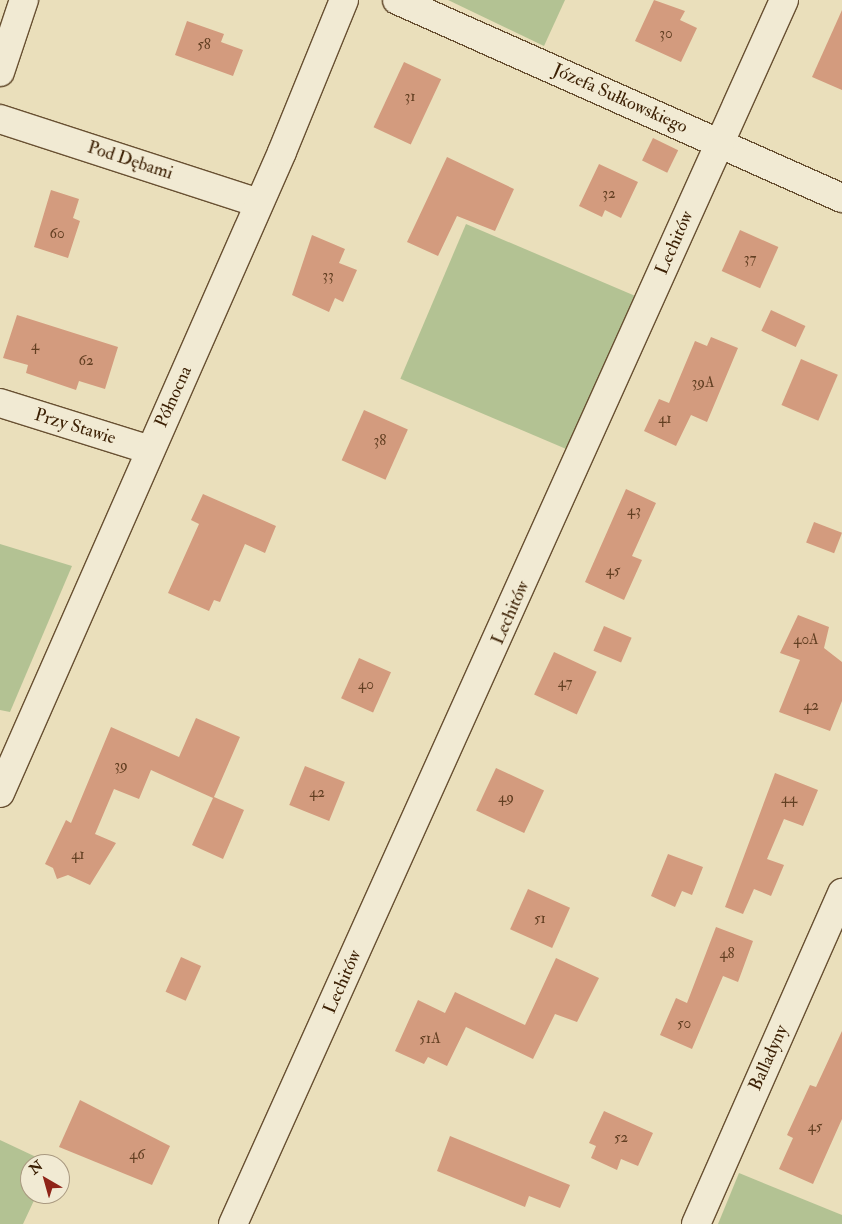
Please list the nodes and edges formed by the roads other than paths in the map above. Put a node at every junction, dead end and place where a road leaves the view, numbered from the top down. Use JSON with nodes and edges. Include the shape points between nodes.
{"nodes":[{"id":1,"x":24,"y":0,"type":"edge"},
{"id":2,"x":344,"y":0,"type":"edge"},
{"id":3,"x":398,"y":0,"type":"edge"},
{"id":4,"x":784,"y":0,"type":"edge"},
{"id":5,"x":0,"y":72,"type":"edge"},
{"id":6,"x":0,"y":119,"type":"edge"},
{"id":7,"x":719,"y":144,"type":"junction"},
{"id":8,"x":842,"y":198,"type":"edge"},
{"id":9,"x":260,"y":203,"type":"junction"},
{"id":10,"x":0,"y":404,"type":"edge"},
{"id":11,"x":150,"y":450,"type":"junction"},
{"id":12,"x":0,"y":793,"type":"edge"},
{"id":13,"x":842,"y":893,"type":"edge"},
{"id":14,"x":233,"y":1224,"type":"edge"},
{"id":15,"x":696,"y":1224,"type":"edge"}],
"edges":[{"from":1,"to":5,"type":"street"},
{"from":2,"to":9,"type":"street","name":"Północna"},
{"from":3,"to":7,"type":"street","name":"Józefa Sułkowskiego"},
{"from":4,"to":7,"type":"street","name":"Lechitów"},
{"from":6,"to":9,"type":"street","name":"Pod Dębami"},
{"from":7,"to":8,"type":"street","name":"Józefa Sułkowskiego"},
{"from":7,"to":14,"type":"street","name":"Lechitów"},
{"from":9,"to":11,"type":"street","name":"Północna"},
{"from":10,"to":11,"type":"street","name":"Przy Stawie"},
{"from":11,"to":12,"type":"street","name":"Północna"},
{"from":13,"to":15,"type":"street","name":"Balladyny"}]}
